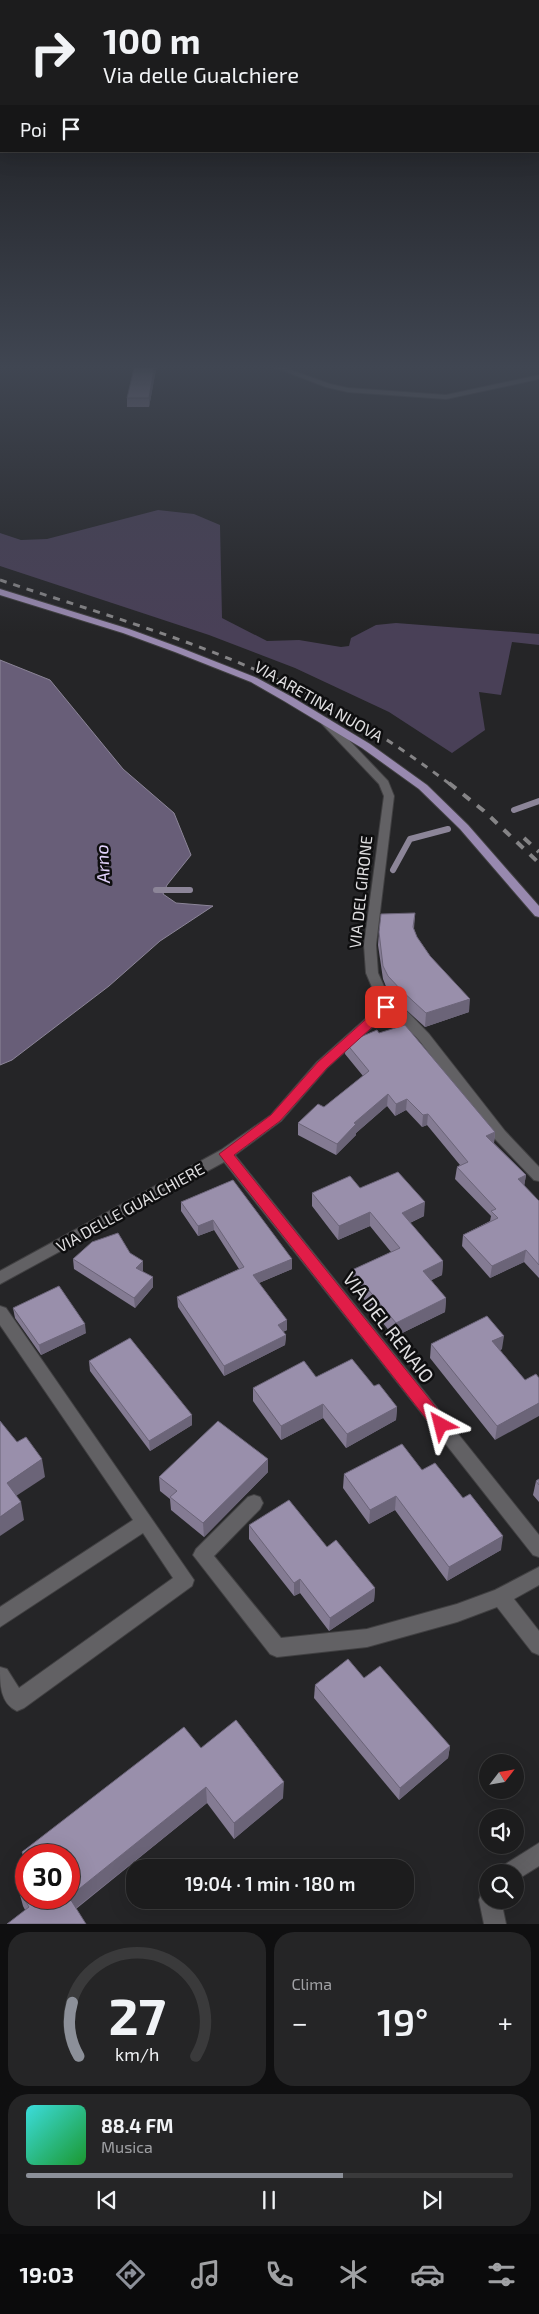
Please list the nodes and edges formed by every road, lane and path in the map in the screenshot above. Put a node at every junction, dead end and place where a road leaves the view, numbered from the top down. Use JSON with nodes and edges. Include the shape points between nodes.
{"nodes":[{"id":1,"x":0,"y":592,"type":"edge"},
{"id":2,"x":325,"y":721,"type":"junction"},
{"id":3,"x":539,"y":913,"type":"edge"},
{"id":4,"x":386,"y":1007,"type":"junction"},
{"id":5,"x":226,"y":1154,"type":"junction"},
{"id":6,"x":539,"y":1176,"type":"edge"},
{"id":7,"x":0,"y":1278,"type":"edge"},
{"id":8,"x":0,"y":1312,"type":"edge"},
{"id":9,"x":254,"y":1503,"type":"dead end"},
{"id":10,"x":146,"y":1522,"type":"junction"},
{"id":11,"x":539,"y":1549,"type":"edge"},
{"id":12,"x":539,"y":1575,"type":"edge"},
{"id":13,"x":501,"y":1597,"type":"junction"},
{"id":14,"x":0,"y":1618,"type":"edge"},
{"id":15,"x":539,"y":1646,"type":"edge"},
{"id":16,"x":0,"y":1676,"type":"edge"},
{"id":17,"x":539,"y":1854,"type":"edge"},
{"id":18,"x":523,"y":1864,"type":"edge"},
{"id":19,"x":492,"y":1909,"type":"edge"},
{"id":20,"x":495,"y":1924,"type":"edge"}],
"edges":[{"from":1,"to":2,"type":"main road","name":"VIA ARETINA NUOVA","via":[[126,631],[254,680]]},
{"from":2,"to":3,"type":"main road","name":"VIA ARETINA NUOVA","via":[[385,758],[423,787],[464,827]]},
{"from":2,"to":4,"type":"street","name":"VIA DEL GIRONE","via":[[388,791],[370,945],[372,972]]},
{"from":4,"to":5,"type":"street","name":"VIA DELLE GUALCHIERE","via":[[322,1065],[276,1118]]},
{"from":4,"to":6,"type":"street","via":[[398,1010],[424,1037],[500,1135]]},
{"from":5,"to":7,"type":"street","name":"VIA DELLE GUALCHIERE"},
{"from":5,"to":11,"type":"street","name":"VIA DEL RENAIO"},
{"from":8,"to":10,"type":"street"},
{"from":9,"to":13,"type":"street","via":[[202,1555],[277,1648],[367,1638]]},
{"from":10,"to":14,"type":"street"},
{"from":10,"to":16,"type":"street","via":[[185,1580],[17,1701]]},
{"from":12,"to":13,"type":"street"},
{"from":13,"to":15,"type":"street"},
{"from":17,"to":18,"type":"street"},
{"from":19,"to":20,"type":"street"}]}
